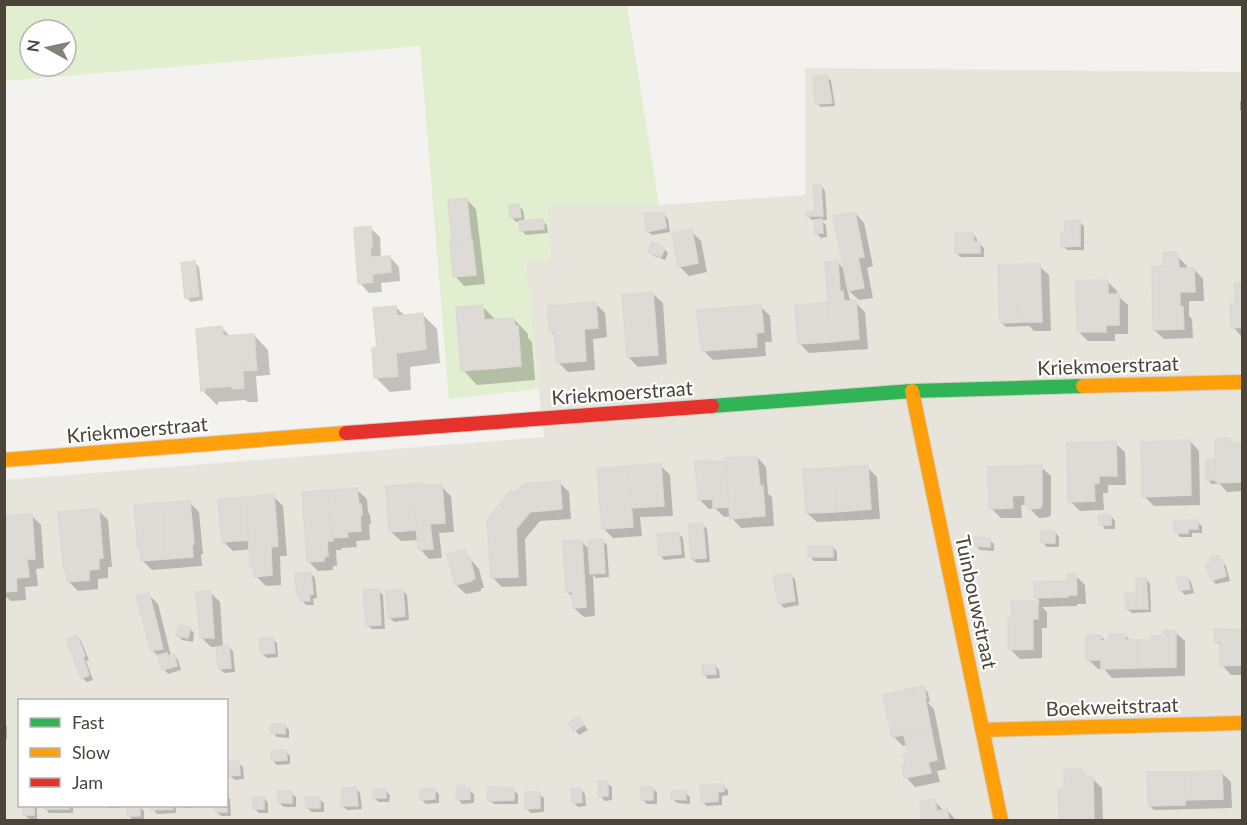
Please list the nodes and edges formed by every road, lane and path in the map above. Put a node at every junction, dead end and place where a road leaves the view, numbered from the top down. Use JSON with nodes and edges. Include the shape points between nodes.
{"nodes":[{"id":1,"x":1242,"y":382,"type":"edge"},
{"id":2,"x":912,"y":391,"type":"junction"},
{"id":3,"x":4,"y":460,"type":"edge"},
{"id":4,"x":1242,"y":723,"type":"edge"},
{"id":5,"x":982,"y":730,"type":"junction"},
{"id":6,"x":1001,"y":820,"type":"edge"}],
"edges":[{"from":1,"to":2,"type":"street","name":"Kriekmoerstraat"},
{"from":2,"to":3,"type":"street","name":"Kriekmoerstraat"},
{"from":2,"to":5,"type":"street","name":"Tuinbouwstraat"},
{"from":4,"to":5,"type":"street","name":"Boekweitstraat"},
{"from":5,"to":6,"type":"street","name":"Tuinbouwstraat"}]}
